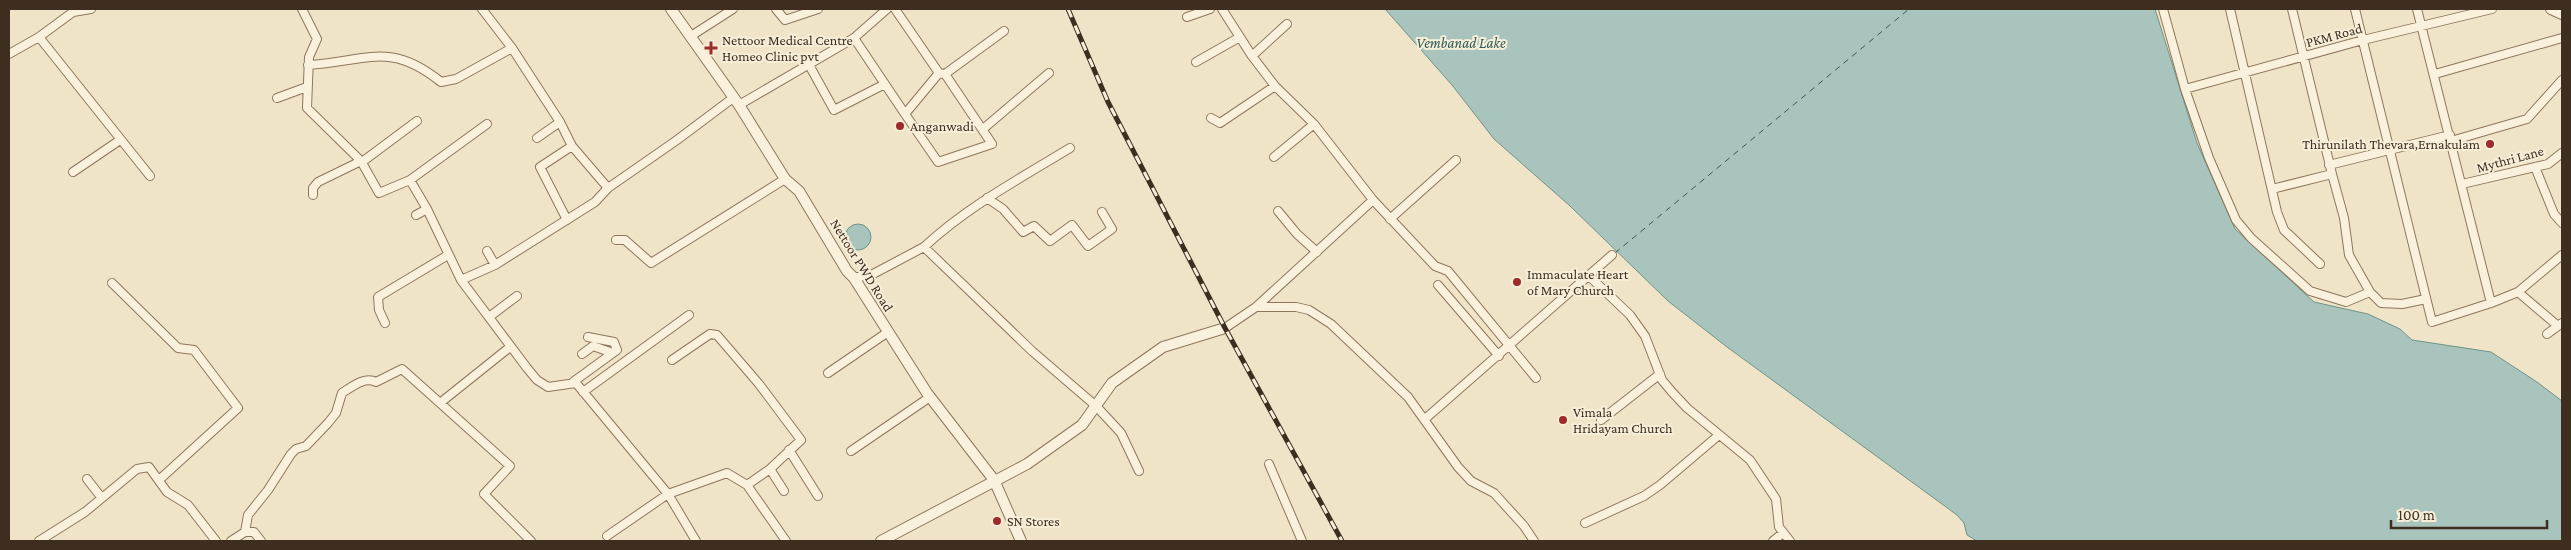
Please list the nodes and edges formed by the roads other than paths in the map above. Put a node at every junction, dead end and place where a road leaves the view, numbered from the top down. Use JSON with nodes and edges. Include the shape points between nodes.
{"nodes":[{"id":1,"x":91,"y":9,"type":"edge"},
{"id":2,"x":302,"y":9,"type":"edge"},
{"id":3,"x":482,"y":9,"type":"edge"},
{"id":4,"x":671,"y":9,"type":"edge"},
{"id":5,"x":733,"y":9,"type":"edge"},
{"id":6,"x":776,"y":9,"type":"edge"},
{"id":7,"x":818,"y":9,"type":"edge"},
{"id":8,"x":887,"y":9,"type":"edge"},
{"id":9,"x":895,"y":9,"type":"edge"},
{"id":10,"x":1210,"y":9,"type":"edge"},
{"id":11,"x":1222,"y":9,"type":"edge"},
{"id":12,"x":2162,"y":9,"type":"edge"},
{"id":13,"x":2230,"y":9,"type":"edge"},
{"id":14,"x":2292,"y":9,"type":"edge"},
{"id":15,"x":2355,"y":9,"type":"edge"},
{"id":16,"x":2417,"y":9,"type":"edge"},
{"id":17,"x":2492,"y":9,"type":"edge"},
{"id":18,"x":2551,"y":9,"type":"edge"},
{"id":19,"x":71,"y":10,"type":"edge"},
{"id":20,"x":2562,"y":14,"type":"edge"},
{"id":21,"x":1186,"y":17,"type":"dead end"},
{"id":22,"x":1287,"y":24,"type":"dead end"},
{"id":23,"x":2422,"y":26,"type":"junction"},
{"id":24,"x":1004,"y":31,"type":"dead end"},
{"id":25,"x":691,"y":36,"type":"junction"},
{"id":26,"x":39,"y":37,"type":"junction"},
{"id":27,"x":1240,"y":37,"type":"junction"},
{"id":28,"x":854,"y":38,"type":"junction"},
{"id":29,"x":2562,"y":38,"type":"edge"},
{"id":30,"x":2363,"y":40,"type":"junction"},
{"id":31,"x":512,"y":48,"type":"junction"},
{"id":32,"x":9,"y":54,"type":"edge"},
{"id":33,"x":1252,"y":56,"type":"junction"},
{"id":34,"x":2304,"y":56,"type":"junction"},
{"id":35,"x":1196,"y":62,"type":"dead end"},
{"id":36,"x":308,"y":64,"type":"junction"},
{"id":37,"x":808,"y":64,"type":"junction"},
{"id":38,"x":2245,"y":72,"type":"junction"},
{"id":39,"x":942,"y":73,"type":"junction"},
{"id":40,"x":1049,"y":73,"type":"dead end"},
{"id":41,"x":2435,"y":74,"type":"junction"},
{"id":42,"x":2562,"y":80,"type":"edge"},
{"id":43,"x":884,"y":85,"type":"junction"},
{"id":44,"x":1276,"y":86,"type":"junction"},
{"id":45,"x":307,"y":87,"type":"junction"},
{"id":46,"x":2185,"y":89,"type":"junction"},
{"id":47,"x":277,"y":98,"type":"dead end"},
{"id":48,"x":736,"y":102,"type":"junction"},
{"id":49,"x":905,"y":114,"type":"junction"},
{"id":50,"x":1210,"y":118,"type":"dead end"},
{"id":51,"x":418,"y":121,"type":"dead end"},
{"id":52,"x":560,"y":122,"type":"junction"},
{"id":53,"x":487,"y":124,"type":"dead end"},
{"id":54,"x":1314,"y":124,"type":"junction"},
{"id":55,"x":983,"y":128,"type":"junction"},
{"id":56,"x":537,"y":138,"type":"dead end"},
{"id":57,"x":2450,"y":138,"type":"junction"},
{"id":58,"x":120,"y":140,"type":"junction"},
{"id":59,"x":572,"y":146,"type":"junction"},
{"id":60,"x":1070,"y":148,"type":"dead end"},
{"id":61,"x":2390,"y":150,"type":"junction"},
{"id":62,"x":2562,"y":153,"type":"edge"},
{"id":63,"x":1274,"y":157,"type":"dead end"},
{"id":64,"x":1456,"y":160,"type":"dead end"},
{"id":65,"x":362,"y":162,"type":"junction"},
{"id":66,"x":2329,"y":165,"type":"junction"},
{"id":67,"x":2535,"y":167,"type":"junction"},
{"id":68,"x":73,"y":172,"type":"dead end"},
{"id":69,"x":2332,"y":174,"type":"junction"},
{"id":70,"x":150,"y":176,"type":"dead end"},
{"id":71,"x":785,"y":179,"type":"junction"},
{"id":72,"x":410,"y":180,"type":"junction"},
{"id":73,"x":2462,"y":184,"type":"junction"},
{"id":74,"x":608,"y":188,"type":"junction"},
{"id":75,"x":2272,"y":189,"type":"junction"},
{"id":76,"x":314,"y":195,"type":"dead end"},
{"id":77,"x":987,"y":198,"type":"junction"},
{"id":78,"x":1373,"y":200,"type":"junction"},
{"id":79,"x":427,"y":209,"type":"junction"},
{"id":80,"x":1278,"y":211,"type":"dead end"},
{"id":81,"x":1102,"y":212,"type":"dead end"},
{"id":82,"x":416,"y":215,"type":"dead end"},
{"id":83,"x":1390,"y":218,"type":"junction"},
{"id":84,"x":567,"y":220,"type":"junction"},
{"id":85,"x":2562,"y":223,"type":"edge"},
{"id":86,"x":616,"y":240,"type":"dead end"},
{"id":87,"x":924,"y":247,"type":"junction"},
{"id":88,"x":487,"y":252,"type":"dead end"},
{"id":89,"x":1317,"y":252,"type":"junction"},
{"id":90,"x":448,"y":255,"type":"junction"},
{"id":91,"x":1612,"y":255,"type":"dead end"},
{"id":92,"x":2562,"y":255,"type":"edge"},
{"id":93,"x":2320,"y":264,"type":"dead end"},
{"id":94,"x":496,"y":265,"type":"junction"},
{"id":95,"x":1589,"y":276,"type":"junction"},
{"id":96,"x":854,"y":278,"type":"junction"},
{"id":97,"x":461,"y":280,"type":"junction"},
{"id":98,"x":112,"y":283,"type":"dead end"},
{"id":99,"x":1438,"y":285,"type":"dead end"},
{"id":100,"x":2370,"y":292,"type":"junction"},
{"id":101,"x":2518,"y":292,"type":"junction"},
{"id":102,"x":517,"y":296,"type":"dead end"},
{"id":103,"x":2426,"y":300,"type":"junction"},
{"id":104,"x":2491,"y":303,"type":"junction"},
{"id":105,"x":1256,"y":307,"type":"junction"},
{"id":106,"x":689,"y":315,"type":"dead end"},
{"id":107,"x":489,"y":317,"type":"junction"},
{"id":108,"x":385,"y":323,"type":"dead end"},
{"id":109,"x":2560,"y":324,"type":"edge"},
{"id":110,"x":1225,"y":328,"type":"joint"},
{"id":111,"x":888,"y":332,"type":"junction"},
{"id":112,"x":2547,"y":334,"type":"dead end"},
{"id":113,"x":588,"y":337,"type":"dead end"},
{"id":114,"x":1510,"y":346,"type":"junction"},
{"id":115,"x":510,"y":347,"type":"junction"},
{"id":116,"x":613,"y":352,"type":"junction"},
{"id":117,"x":582,"y":354,"type":"dead end"},
{"id":118,"x":1499,"y":356,"type":"junction"},
{"id":119,"x":672,"y":360,"type":"dead end"},
{"id":120,"x":828,"y":373,"type":"dead end"},
{"id":121,"x":1660,"y":374,"type":"junction"},
{"id":122,"x":1536,"y":378,"type":"dead end"},
{"id":123,"x":573,"y":382,"type":"junction"},
{"id":124,"x":583,"y":392,"type":"junction"},
{"id":125,"x":930,"y":396,"type":"junction"},
{"id":126,"x":440,"y":403,"type":"junction"},
{"id":127,"x":1096,"y":406,"type":"junction"},
{"id":128,"x":1425,"y":419,"type":"junction"},
{"id":129,"x":1601,"y":420,"type":"dead end"},
{"id":130,"x":1719,"y":435,"type":"junction"},
{"id":131,"x":789,"y":450,"type":"junction"},
{"id":132,"x":852,"y":451,"type":"dead end"},
{"id":133,"x":1269,"y":464,"type":"dead end"},
{"id":134,"x":770,"y":469,"type":"junction"},
{"id":135,"x":1139,"y":471,"type":"dead end"},
{"id":136,"x":87,"y":479,"type":"dead end"},
{"id":137,"x":159,"y":480,"type":"junction"},
{"id":138,"x":994,"y":480,"type":"junction"},
{"id":139,"x":748,"y":485,"type":"junction"},
{"id":140,"x":784,"y":491,"type":"dead end"},
{"id":141,"x":668,"y":494,"type":"junction"},
{"id":142,"x":818,"y":496,"type":"dead end"},
{"id":143,"x":101,"y":497,"type":"junction"},
{"id":144,"x":1585,"y":523,"type":"dead end"},
{"id":145,"x":245,"y":532,"type":"junction"},
{"id":146,"x":1783,"y":533,"type":"junction"},
{"id":147,"x":607,"y":536,"type":"dead end"},
{"id":148,"x":39,"y":541,"type":"edge"},
{"id":149,"x":216,"y":541,"type":"edge"},
{"id":150,"x":231,"y":541,"type":"edge"},
{"id":151,"x":260,"y":541,"type":"edge"},
{"id":152,"x":531,"y":541,"type":"edge"},
{"id":153,"x":696,"y":541,"type":"edge"},
{"id":154,"x":786,"y":541,"type":"edge"},
{"id":155,"x":881,"y":541,"type":"edge"},
{"id":156,"x":1021,"y":541,"type":"edge"},
{"id":157,"x":1302,"y":541,"type":"edge"},
{"id":158,"x":1534,"y":541,"type":"edge"},
{"id":159,"x":1773,"y":541,"type":"edge"},
{"id":160,"x":1790,"y":541,"type":"edge"}],
"edges":[{"from":1,"to":19,"type":"street"},
{"from":2,"to":36,"type":"street","via":[[317,39]]},
{"from":3,"to":31,"type":"street"},
{"from":4,"to":25,"type":"street","name":"Nettoor PWD Road"},
{"from":5,"to":25,"type":"street"},
{"from":6,"to":7,"type":"street","via":[[785,20]]},
{"from":8,"to":28,"type":"street"},
{"from":9,"to":39,"type":"street"},
{"from":10,"to":21,"type":"street"},
{"from":11,"to":27,"type":"street"},
{"from":12,"to":46,"type":"street"},
{"from":13,"to":38,"type":"street"},
{"from":14,"to":34,"type":"street"},
{"from":15,"to":30,"type":"street"},
{"from":16,"to":23,"type":"street"},
{"from":17,"to":23,"type":"street","name":"PKM Road"},
{"from":18,"to":20,"type":"street"},
{"from":19,"to":26,"type":"street"},
{"from":22,"to":33,"type":"street"},
{"from":23,"to":30,"type":"street","name":"PKM Road"},
{"from":23,"to":41,"type":"street"},
{"from":24,"to":39,"type":"street"},
{"from":25,"to":48,"type":"street","name":"Nettoor PWD Road"},
{"from":26,"to":32,"type":"street"},
{"from":26,"to":58,"type":"street"},
{"from":27,"to":33,"type":"street"},
{"from":27,"to":35,"type":"street"},
{"from":28,"to":37,"type":"street"},
{"from":28,"to":43,"type":"street"},
{"from":29,"to":41,"type":"street"},
{"from":30,"to":34,"type":"street","name":"PKM Road"},
{"from":30,"to":61,"type":"street"},
{"from":31,"to":36,"type":"street","via":[[456,79],[441,82],[410,62],[388,55]]},
{"from":31,"to":52,"type":"street"},
{"from":33,"to":44,"type":"street"},
{"from":34,"to":38,"type":"street","name":"PKM Road"},
{"from":34,"to":66,"type":"street"},
{"from":36,"to":45,"type":"street"},
{"from":37,"to":43,"type":"street","via":[[834,110]]},
{"from":37,"to":48,"type":"street"},
{"from":38,"to":46,"type":"street","name":"PKM Road"},
{"from":38,"to":75,"type":"street"},
{"from":39,"to":49,"type":"street"},
{"from":39,"to":55,"type":"street"},
{"from":40,"to":55,"type":"street"},
{"from":41,"to":57,"type":"street"},
{"from":42,"to":57,"type":"street","via":[[2527,120]]},
{"from":43,"to":49,"type":"street"},
{"from":44,"to":50,"type":"street","via":[[1220,123]]},
{"from":44,"to":54,"type":"street"},
{"from":45,"to":47,"type":"street"},
{"from":45,"to":65,"type":"street","via":[[306,103],[312,114]]},
{"from":46,"to":100,"type":"street","via":[[2209,158],[2236,220],[2251,238],[2310,291],[2346,302]]},
{"from":48,"to":71,"type":"street","name":"Nettoor PWD Road"},
{"from":48,"to":74,"type":"street"},
{"from":49,"to":55,"type":"street","via":[[938,162],[992,144]]},
{"from":51,"to":65,"type":"street"},
{"from":52,"to":56,"type":"street"},
{"from":52,"to":59,"type":"street"},
{"from":53,"to":72,"type":"street"},
{"from":54,"to":63,"type":"street"},
{"from":54,"to":78,"type":"street"},
{"from":57,"to":61,"type":"street"},
{"from":57,"to":73,"type":"street"},
{"from":58,"to":68,"type":"street"},
{"from":58,"to":70,"type":"street"},
{"from":59,"to":74,"type":"street"},
{"from":59,"to":84,"type":"street","via":[[540,167]]},
{"from":60,"to":77,"type":"street"},
{"from":61,"to":66,"type":"street"},
{"from":61,"to":103,"type":"street"},
{"from":62,"to":67,"type":"street","name":"Mythri Lane","via":[[2548,164]]},
{"from":64,"to":83,"type":"street"},
{"from":65,"to":72,"type":"street","via":[[378,193]]},
{"from":65,"to":76,"type":"street","via":[[318,182],[313,188]]},
{"from":66,"to":69,"type":"street"},
{"from":67,"to":73,"type":"street","name":"Mythri Lane"},
{"from":67,"to":85,"type":"street","via":[[2554,214]]},
{"from":69,"to":75,"type":"street"},
{"from":69,"to":100,"type":"street","via":[[2344,218],[2349,255]]},
{"from":71,"to":86,"type":"street","via":[[651,263],[624,240]]},
{"from":71,"to":96,"type":"street","name":"Nettoor PWD Road","via":[[799,191]]},
{"from":72,"to":79,"type":"street"},
{"from":73,"to":104,"type":"street"},
{"from":74,"to":84,"type":"street","via":[[595,202]]},
{"from":75,"to":93,"type":"street","via":[[2284,230]]},
{"from":77,"to":81,"type":"street","via":[[1004,209],[1023,232],[1034,226],[1050,241],[1072,225],[1088,246],[1112,229]]},
{"from":77,"to":87,"type":"street"},
{"from":78,"to":83,"type":"street"},
{"from":78,"to":89,"type":"street"},
{"from":79,"to":82,"type":"street"},
{"from":79,"to":90,"type":"street"},
{"from":80,"to":89,"type":"street"},
{"from":83,"to":114,"type":"street","via":[[1435,266],[1448,271]]},
{"from":84,"to":94,"type":"street"},
{"from":87,"to":96,"type":"street","via":[[873,274]]},
{"from":87,"to":127,"type":"street","via":[[1032,351]]},
{"from":88,"to":94,"type":"street"},
{"from":89,"to":105,"type":"street"},
{"from":90,"to":97,"type":"street"},
{"from":90,"to":108,"type":"street","via":[[378,297]]},
{"from":91,"to":95,"type":"street"},
{"from":92,"to":101,"type":"street"},
{"from":94,"to":97,"type":"street"},
{"from":95,"to":114,"type":"street"},
{"from":95,"to":121,"type":"street","via":[[1630,315],[1645,336]]},
{"from":96,"to":111,"type":"street","name":"Nettoor PWD Road"},
{"from":97,"to":107,"type":"street"},
{"from":98,"to":137,"type":"street","via":[[178,348],[194,350],[238,408]]},
{"from":99,"to":118,"type":"street"},
{"from":100,"to":103,"type":"street","via":[[2381,303]]},
{"from":101,"to":104,"type":"street"},
{"from":101,"to":109,"type":"street"},
{"from":102,"to":107,"type":"street"},
{"from":103,"to":104,"type":"street","via":[[2432,322]]},
{"from":105,"to":110,"type":"street"},
{"from":105,"to":128,"type":"street","via":[[1302,309],[1331,324],[1388,376]]},
{"from":106,"to":124,"type":"street"},
{"from":107,"to":115,"type":"street"},
{"from":109,"to":112,"type":"street"},
{"from":110,"to":127,"type":"street","via":[[1163,347],[1112,383]]},
{"from":111,"to":120,"type":"street"},
{"from":111,"to":125,"type":"street","name":"Nettoor PWD Road"},
{"from":113,"to":116,"type":"street","via":[[614,342],[617,350]]},
{"from":114,"to":118,"type":"street"},
{"from":114,"to":122,"type":"street"},
{"from":115,"to":123,"type":"street","via":[[542,385],[553,387]]},
{"from":115,"to":126,"type":"street"},
{"from":116,"to":117,"type":"street","via":[[593,346]]},
{"from":116,"to":123,"type":"street"},
{"from":118,"to":128,"type":"street"},
{"from":119,"to":131,"type":"street","via":[[710,334],[717,335],[801,440]]},
{"from":121,"to":129,"type":"street"},
{"from":121,"to":130,"type":"street","via":[[1687,408]]},
{"from":123,"to":124,"type":"street"},
{"from":124,"to":141,"type":"street"},
{"from":125,"to":132,"type":"street"},
{"from":125,"to":138,"type":"street","name":"Nettoor PWD Road"},
{"from":126,"to":145,"type":"street","via":[[402,369],[376,382],[360,381],[342,392],[336,413],[306,446],[291,454],[248,515]]},
{"from":126,"to":152,"type":"street","via":[[510,466],[484,494]]},
{"from":127,"to":135,"type":"street","via":[[1121,433]]},
{"from":127,"to":138,"type":"street","via":[[1082,425],[1027,464]]},
{"from":128,"to":158,"type":"street","via":[[1458,467],[1472,481],[1494,493]]},
{"from":130,"to":144,"type":"street","via":[[1644,496]]},
{"from":130,"to":146,"type":"street","via":[[1760,472],[1776,499],[1779,527]]},
{"from":131,"to":134,"type":"street"},
{"from":131,"to":142,"type":"street"},
{"from":133,"to":157,"type":"street"},
{"from":134,"to":139,"type":"street"},
{"from":134,"to":140,"type":"street"},
{"from":136,"to":143,"type":"street"},
{"from":137,"to":143,"type":"street","via":[[150,466],[137,469]]},
{"from":137,"to":149,"type":"street","via":[[168,492],[188,505]]},
{"from":138,"to":155,"type":"street"},
{"from":138,"to":156,"type":"street","name":"Nettoor PWD Road"},
{"from":139,"to":141,"type":"street","via":[[727,472]]},
{"from":139,"to":154,"type":"street"},
{"from":141,"to":147,"type":"street"},
{"from":141,"to":153,"type":"street"},
{"from":143,"to":148,"type":"street","via":[[85,512]]},
{"from":145,"to":150,"type":"street"},
{"from":145,"to":151,"type":"street","via":[[254,532]]},
{"from":146,"to":159,"type":"street"},
{"from":146,"to":160,"type":"street"}]}
